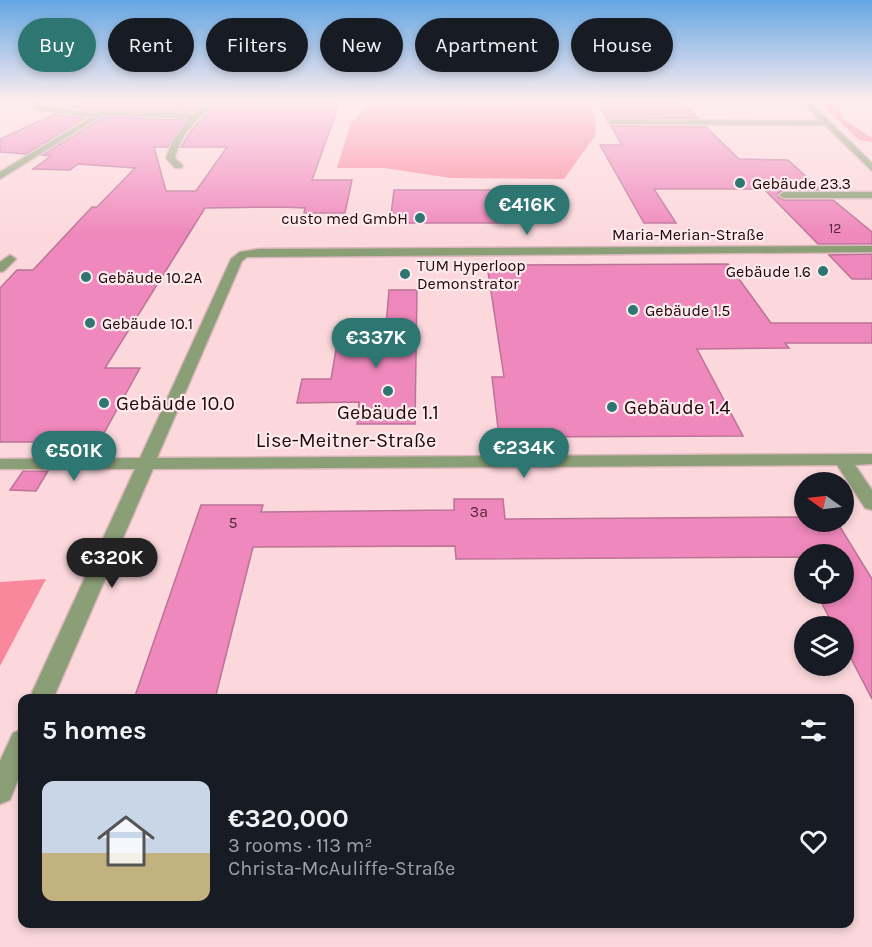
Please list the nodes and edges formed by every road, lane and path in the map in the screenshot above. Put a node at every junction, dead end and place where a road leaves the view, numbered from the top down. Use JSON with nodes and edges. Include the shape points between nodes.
{"nodes":[{"id":1,"x":47,"y":146,"type":"edge"},
{"id":2,"x":173,"y":146,"type":"edge"},
{"id":3,"x":850,"y":146,"type":"edge"},
{"id":4,"x":178,"y":166,"type":"dead end"},
{"id":5,"x":872,"y":168,"type":"edge"},
{"id":6,"x":0,"y":176,"type":"edge"},
{"id":7,"x":784,"y":195,"type":"dead end"},
{"id":8,"x":872,"y":195,"type":"edge"},
{"id":9,"x":872,"y":249,"type":"edge"},
{"id":10,"x":10,"y":259,"type":"dead end"},
{"id":11,"x":0,"y":268,"type":"edge"},
{"id":12,"x":842,"y":459,"type":"junction"},
{"id":13,"x":872,"y":459,"type":"edge"},
{"id":14,"x":0,"y":464,"type":"edge"},
{"id":15,"x":147,"y":464,"type":"junction"},
{"id":16,"x":872,"y":504,"type":"edge"},
{"id":17,"x":43,"y":694,"type":"edge"},
{"id":18,"x":18,"y":750,"type":"edge"},
{"id":19,"x":0,"y":791,"type":"edge"}],
"edges":[{"from":1,"to":6,"type":"street"},
{"from":2,"to":4,"type":"street","via":[[170,158]]},
{"from":3,"to":5,"type":"street"},
{"from":7,"to":8,"type":"street"},
{"from":9,"to":15,"type":"street","name":"Maria-Merian-Straße","via":[[252,252],[237,259]]},
{"from":10,"to":11,"type":"street"},
{"from":12,"to":13,"type":"street","name":"Lise-Meitner-Straße"},
{"from":12,"to":15,"type":"street","name":"Lise-Meitner-Straße"},
{"from":12,"to":16,"type":"street"},
{"from":14,"to":15,"type":"street","name":"Lise-Meitner-Straße"},
{"from":15,"to":17,"type":"street"},
{"from":18,"to":19,"type":"street"}]}
